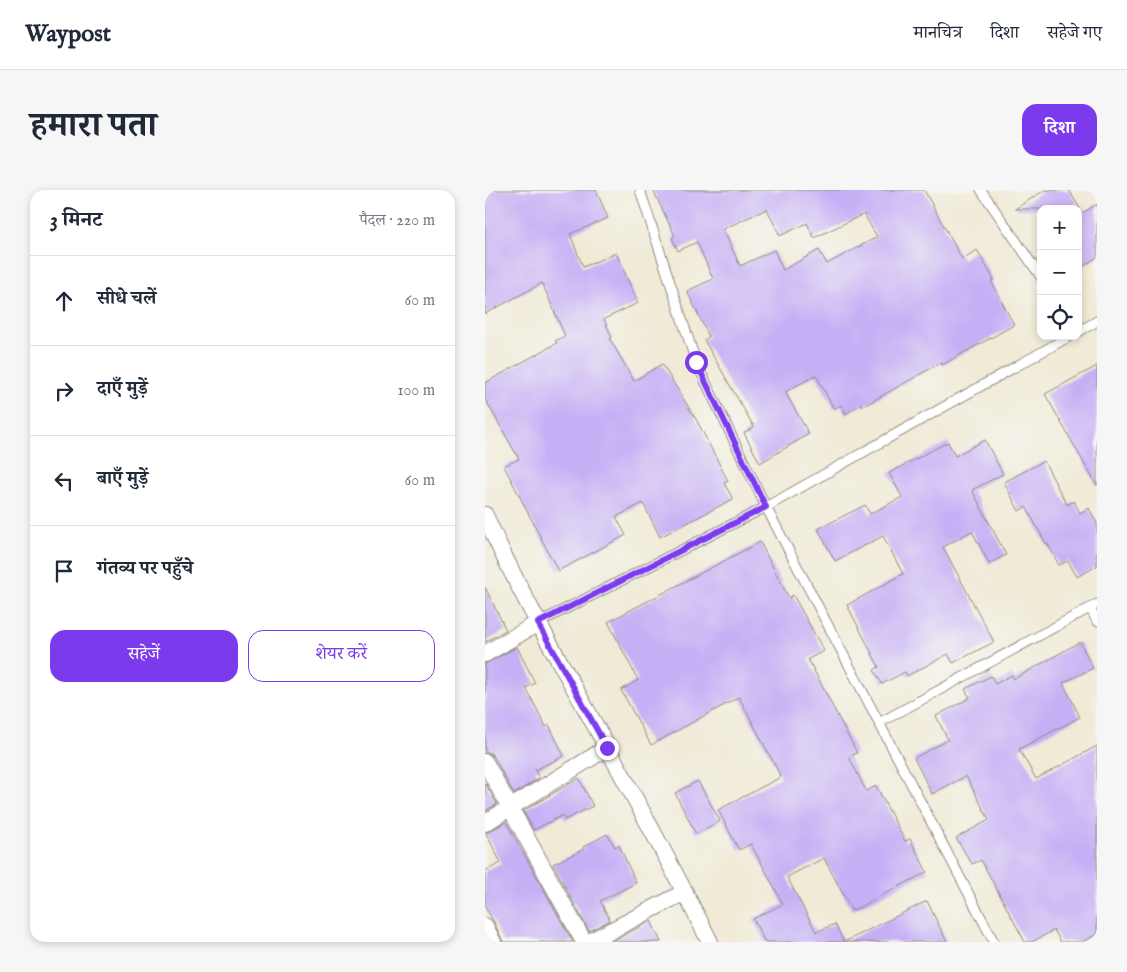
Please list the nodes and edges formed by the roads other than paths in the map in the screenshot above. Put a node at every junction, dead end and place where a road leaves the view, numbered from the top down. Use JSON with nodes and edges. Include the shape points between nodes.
{"nodes":[{"id":1,"x":640,"y":190,"type":"edge"},
{"id":2,"x":981,"y":190,"type":"edge"},
{"id":3,"x":1037,"y":271,"type":"edge"},
{"id":4,"x":1097,"y":321,"type":"edge"},
{"id":5,"x":1082,"y":330,"type":"edge"},
{"id":6,"x":1063,"y":340,"type":"edge"},
{"id":7,"x":766,"y":507,"type":"junction"},
{"id":8,"x":485,"y":515,"type":"edge"},
{"id":9,"x":1094,"y":606,"type":"edge"},
{"id":10,"x":1097,"y":621,"type":"edge"},
{"id":11,"x":538,"y":623,"type":"junction"},
{"id":12,"x":485,"y":654,"type":"edge"},
{"id":13,"x":879,"y":723,"type":"junction"},
{"id":14,"x":607,"y":748,"type":"junction"},
{"id":15,"x":485,"y":762,"type":"edge"},
{"id":16,"x":510,"y":808,"type":"junction"},
{"id":17,"x":485,"y":823,"type":"edge"},
{"id":18,"x":685,"y":892,"type":"junction"},
{"id":19,"x":485,"y":926,"type":"edge"},
{"id":20,"x":493,"y":942,"type":"edge"},
{"id":21,"x":584,"y":942,"type":"edge"},
{"id":22,"x":589,"y":942,"type":"edge"},
{"id":23,"x":709,"y":942,"type":"edge"},
{"id":24,"x":995,"y":942,"type":"edge"}],
"edges":[{"from":1,"to":7,"type":"lane","via":[[696,362]]},
{"from":2,"to":3,"type":"lane"},
{"from":4,"to":5,"type":"lane"},
{"from":6,"to":7,"type":"lane"},
{"from":7,"to":11,"type":"lane"},
{"from":7,"to":13,"type":"lane"},
{"from":8,"to":11,"type":"street"},
{"from":9,"to":10,"type":"lane"},
{"from":9,"to":13,"type":"lane"},
{"from":11,"to":12,"type":"street"},
{"from":11,"to":14,"type":"street"},
{"from":13,"to":24,"type":"lane"},
{"from":14,"to":16,"type":"street"},
{"from":14,"to":18,"type":"street"},
{"from":15,"to":16,"type":"street"},
{"from":16,"to":17,"type":"street"},
{"from":16,"to":21,"type":"street"},
{"from":18,"to":22,"type":"street"},
{"from":18,"to":23,"type":"street"},
{"from":19,"to":20,"type":"street"}]}
